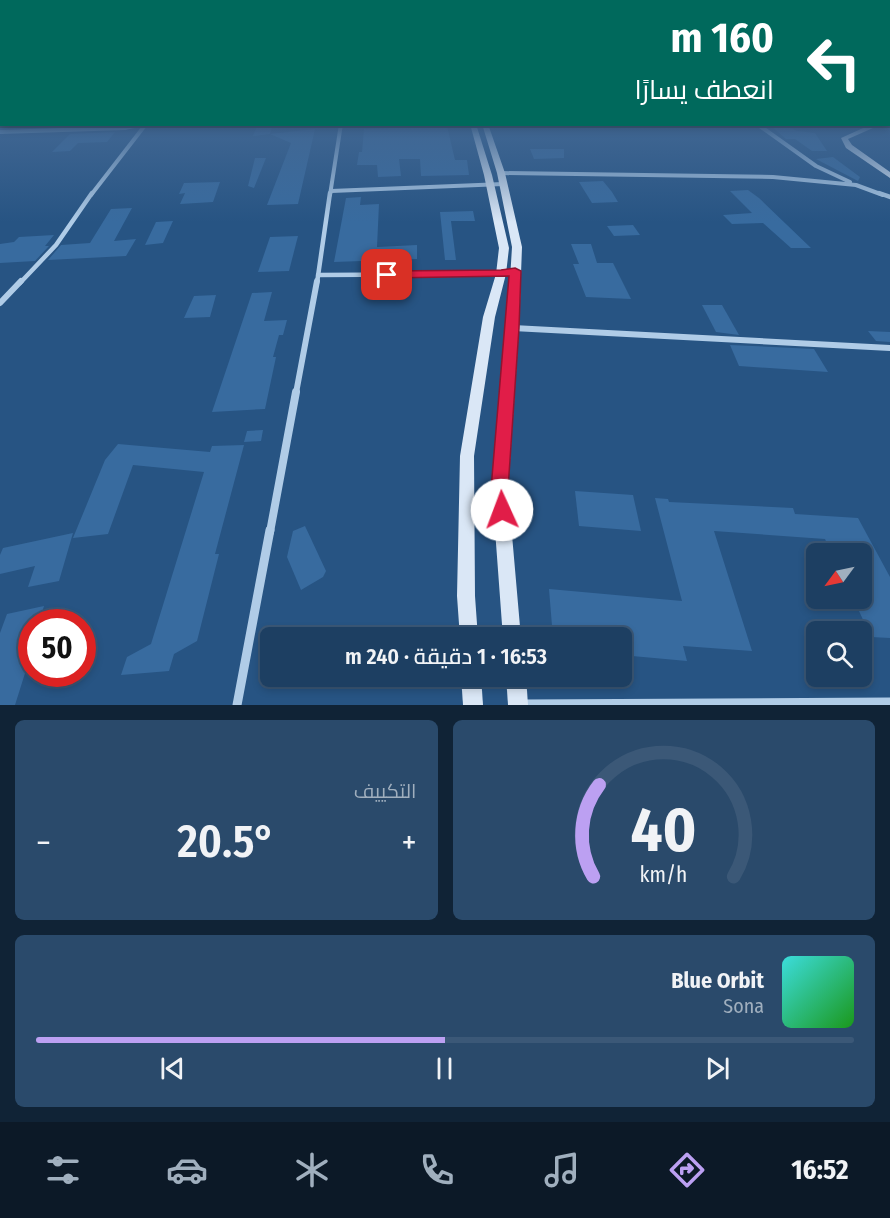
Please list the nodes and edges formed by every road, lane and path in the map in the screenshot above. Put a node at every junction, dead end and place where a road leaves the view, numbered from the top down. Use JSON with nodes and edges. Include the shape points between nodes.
{"nodes":[{"id":1,"x":120,"y":156,"type":"edge"},
{"id":2,"x":336,"y":156,"type":"edge"},
{"id":3,"x":482,"y":156,"type":"edge"},
{"id":4,"x":495,"y":156,"type":"edge"},
{"id":5,"x":802,"y":156,"type":"edge"},
{"id":6,"x":863,"y":156,"type":"edge"},
{"id":7,"x":890,"y":176,"type":"edge"},
{"id":8,"x":502,"y":178,"type":"junction"},
{"id":9,"x":489,"y":184,"type":"junction"},
{"id":10,"x":856,"y":185,"type":"junction"},
{"id":11,"x":331,"y":191,"type":"junction"},
{"id":12,"x":890,"y":197,"type":"edge"},
{"id":13,"x":515,"y":271,"type":"junction"},
{"id":14,"x":501,"y":274,"type":"junction"},
{"id":15,"x":318,"y":275,"type":"junction"},
{"id":16,"x":0,"y":303,"type":"edge"},
{"id":17,"x":513,"y":328,"type":"junction"},
{"id":18,"x":890,"y":348,"type":"edge"},
{"id":19,"x":468,"y":627,"type":"edge"},
{"id":20,"x":511,"y":627,"type":"edge"},
{"id":21,"x":472,"y":687,"type":"edge"},
{"id":22,"x":517,"y":687,"type":"edge"},
{"id":23,"x":890,"y":702,"type":"edge"},
{"id":24,"x":237,"y":705,"type":"edge"},
{"id":25,"x":473,"y":705,"type":"edge"},
{"id":26,"x":518,"y":705,"type":"edge"}],
"edges":[{"from":1,"to":16,"type":"street","via":[[56,244]]},
{"from":2,"to":11,"type":"street"},
{"from":3,"to":9,"type":"main road"},
{"from":4,"to":8,"type":"main road"},
{"from":5,"to":10,"type":"street"},
{"from":6,"to":7,"type":"main road"},
{"from":8,"to":9,"type":"street"},
{"from":8,"to":10,"type":"street","via":[[773,177]]},
{"from":8,"to":13,"type":"main road","via":[[517,248]]},
{"from":9,"to":11,"type":"street"},
{"from":9,"to":14,"type":"main road","via":[[504,248]]},
{"from":10,"to":12,"type":"street"},
{"from":11,"to":15,"type":"street"},
{"from":13,"to":14,"type":"street"},
{"from":13,"to":17,"type":"main road"},
{"from":14,"to":15,"type":"street"},
{"from":14,"to":19,"type":"main road","via":[[489,317],[466,456]]},
{"from":15,"to":24,"type":"street"},
{"from":17,"to":18,"type":"street"},
{"from":17,"to":20,"type":"main road","via":[[500,489]]},
{"from":21,"to":25,"type":"main road"},
{"from":22,"to":26,"type":"main road"},
{"from":23,"to":26,"type":"street"}]}
